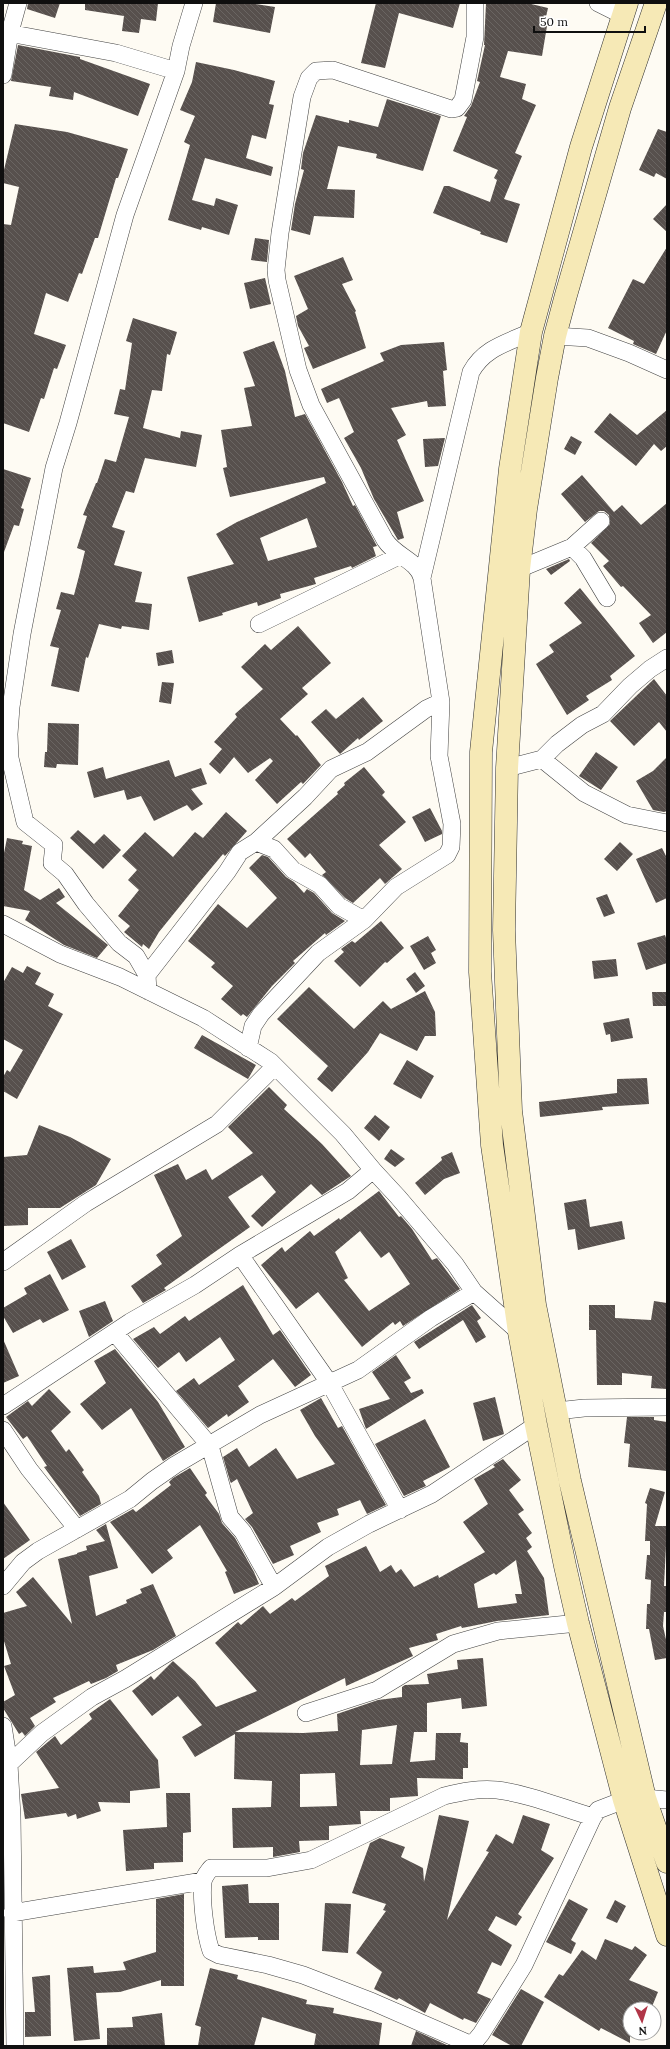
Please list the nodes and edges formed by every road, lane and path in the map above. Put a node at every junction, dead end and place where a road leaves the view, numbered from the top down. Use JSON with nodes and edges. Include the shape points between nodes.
{"nodes":[{"id":1,"x":18,"y":3,"type":"edge"},
{"id":2,"x":194,"y":3,"type":"edge"},
{"id":3,"x":474,"y":3,"type":"edge"},
{"id":4,"x":598,"y":3,"type":"edge"},
{"id":5,"x":656,"y":3,"type":"edge"},
{"id":6,"x":624,"y":9,"type":"edge"},
{"id":7,"x":6,"y":32,"type":"edge"},
{"id":8,"x":176,"y":71,"type":"junction"},
{"id":9,"x":3,"y":75,"type":"edge"},
{"id":10,"x":531,"y":332,"type":"junction"},
{"id":11,"x":555,"y":336,"type":"junction"},
{"id":12,"x":667,"y":370,"type":"edge"},
{"id":13,"x":601,"y":521,"type":"dead end"},
{"id":14,"x":572,"y":547,"type":"junction"},
{"id":15,"x":399,"y":556,"type":"junction"},
{"id":16,"x":519,"y":569,"type":"junction"},
{"id":17,"x":422,"y":578,"type":"junction"},
{"id":18,"x":607,"y":598,"type":"dead end"},
{"id":19,"x":259,"y":624,"type":"dead end"},
{"id":20,"x":667,"y":658,"type":"edge"},
{"id":21,"x":441,"y":702,"type":"junction"},
{"id":22,"x":542,"y":759,"type":"junction"},
{"id":23,"x":507,"y":768,"type":"junction"},
{"id":24,"x":667,"y":823,"type":"edge"},
{"id":25,"x":256,"y":842,"type":"junction"},
{"id":26,"x":364,"y":920,"type":"junction"},
{"id":27,"x":3,"y":924,"type":"edge"},
{"id":28,"x":148,"y":983,"type":"junction"},
{"id":29,"x":248,"y":1048,"type":"junction"},
{"id":30,"x":275,"y":1066,"type":"junction"},
{"id":31,"x":373,"y":1170,"type":"junction"},
{"id":32,"x":240,"y":1255,"type":"junction"},
{"id":33,"x":3,"y":1262,"type":"edge"},
{"id":34,"x":474,"y":1292,"type":"junction"},
{"id":35,"x":519,"y":1332,"type":"junction"},
{"id":36,"x":115,"y":1333,"type":"junction"},
{"id":37,"x":330,"y":1384,"type":"junction"},
{"id":38,"x":3,"y":1406,"type":"edge"},
{"id":39,"x":667,"y":1407,"type":"edge"},
{"id":40,"x":557,"y":1411,"type":"junction"},
{"id":41,"x":536,"y":1425,"type":"junction"},
{"id":42,"x":3,"y":1430,"type":"edge"},
{"id":43,"x":210,"y":1446,"type":"junction"},
{"id":44,"x":400,"y":1510,"type":"junction"},
{"id":45,"x":77,"y":1529,"type":"junction"},
{"id":46,"x":3,"y":1586,"type":"edge"},
{"id":47,"x":274,"y":1587,"type":"junction"},
{"id":48,"x":578,"y":1623,"type":"junction"},
{"id":49,"x":306,"y":1713,"type":"dead end"},
{"id":50,"x":3,"y":1726,"type":"edge"},
{"id":51,"x":9,"y":1764,"type":"junction"},
{"id":52,"x":645,"y":1798,"type":"junction"},
{"id":53,"x":624,"y":1800,"type":"junction"},
{"id":54,"x":667,"y":1800,"type":"edge"},
{"id":55,"x":593,"y":1817,"type":"junction"},
{"id":56,"x":667,"y":1862,"type":"edge"},
{"id":57,"x":204,"y":1882,"type":"junction"},
{"id":58,"x":12,"y":1913,"type":"junction"},
{"id":59,"x":667,"y":1935,"type":"edge"},
{"id":60,"x":471,"y":2045,"type":"edge"},
{"id":61,"x":14,"y":2046,"type":"edge"}],
"edges":[{"from":1,"to":7,"type":"street"},
{"from":2,"to":8,"type":"street"},
{"from":3,"to":15,"type":"street","via":[[475,37],[463,100],[457,108],[451,109],[333,70],[316,71],[309,78],[302,97],[280,233],[277,280],[289,337],[304,388],[388,545]]},
{"from":4,"to":6,"type":"street"},
{"from":5,"to":11,"type":"main road","via":[[620,108]]},
{"from":6,"to":10,"type":"main road","via":[[581,147]]},
{"from":7,"to":8,"type":"street","via":[[116,53]]},
{"from":7,"to":9,"type":"street"},
{"from":8,"to":28,"type":"street","via":[[125,215],[54,468],[22,634],[9,734],[10,758],[26,822],[54,845],[52,863],[65,874],[119,943],[136,956]]},
{"from":10,"to":17,"type":"street","via":[[487,352],[477,361],[471,372]]},
{"from":10,"to":35,"type":"main road","via":[[510,469],[481,752],[480,972],[492,1145]]},
{"from":11,"to":12,"type":"street","via":[[588,338],[629,352]]},
{"from":11,"to":16,"type":"main road","via":[[527,501]]},
{"from":13,"to":14,"type":"street"},
{"from":14,"to":16,"type":"street"},
{"from":14,"to":18,"type":"street","via":[[583,558]]},
{"from":15,"to":17,"type":"street","via":[[415,565]]},
{"from":15,"to":19,"type":"street"},
{"from":16,"to":23,"type":"main road"},
{"from":17,"to":21,"type":"street"},
{"from":20,"to":22,"type":"street","via":[[630,686],[603,714],[563,739]]},
{"from":21,"to":25,"type":"street","via":[[426,709],[367,752],[331,769]]},
{"from":21,"to":26,"type":"street","via":[[439,756],[452,824],[451,846],[447,855],[396,887]]},
{"from":22,"to":23,"type":"street"},
{"from":22,"to":24,"type":"street","via":[[584,793],[627,815]]},
{"from":23,"to":40,"type":"main road","via":[[504,930],[511,1110],[536,1305]]},
{"from":25,"to":26,"type":"street","via":[[274,849],[293,870],[320,885],[339,906]]},
{"from":25,"to":28,"type":"street","via":[[240,852]]},
{"from":26,"to":29,"type":"street","via":[[318,953],[261,1014],[253,1026]]},
{"from":27,"to":28,"type":"street","via":[[60,954],[120,977]]},
{"from":28,"to":29,"type":"street"},
{"from":29,"to":30,"type":"street"},
{"from":30,"to":31,"type":"street","via":[[343,1134]]},
{"from":30,"to":33,"type":"street","via":[[217,1124],[86,1203]]},
{"from":31,"to":32,"type":"street","via":[[348,1191]]},
{"from":31,"to":34,"type":"street","via":[[436,1241]]},
{"from":32,"to":36,"type":"street"},
{"from":32,"to":37,"type":"street"},
{"from":34,"to":35,"type":"street"},
{"from":34,"to":37,"type":"street","via":[[431,1318],[358,1370]]},
{"from":35,"to":41,"type":"main road"},
{"from":36,"to":38,"type":"street"},
{"from":36,"to":43,"type":"street"},
{"from":37,"to":43,"type":"street","via":[[260,1415]]},
{"from":37,"to":44,"type":"street"},
{"from":39,"to":40,"type":"street","via":[[584,1408]]},
{"from":40,"to":52,"type":"main road","via":[[570,1481]]},
{"from":41,"to":44,"type":"street","via":[[432,1494]]},
{"from":41,"to":48,"type":"main road"},
{"from":42,"to":45,"type":"street","via":[[29,1469]]},
{"from":43,"to":45,"type":"street","via":[[164,1473],[130,1499]]},
{"from":43,"to":47,"type":"street","via":[[230,1517],[243,1532]]},
{"from":44,"to":47,"type":"street","via":[[328,1546]]},
{"from":45,"to":46,"type":"street","via":[[23,1562]]},
{"from":47,"to":51,"type":"street","via":[[70,1712],[29,1743]]},
{"from":48,"to":49,"type":"street","via":[[498,1631],[453,1644],[377,1690]]},
{"from":48,"to":53,"type":"main road"},
{"from":50,"to":51,"type":"street"},
{"from":51,"to":58,"type":"street"},
{"from":52,"to":54,"type":"street"},
{"from":52,"to":56,"type":"main road"},
{"from":53,"to":55,"type":"street","via":[[598,1810]]},
{"from":53,"to":59,"type":"main road"},
{"from":55,"to":57,"type":"street","via":[[496,1790],[464,1791],[444,1796],[311,1860],[267,1868],[211,1868],[206,1873]]},
{"from":55,"to":60,"type":"street","via":[[524,1965],[481,2034]]},
{"from":57,"to":58,"type":"street"},
{"from":57,"to":60,"type":"street","via":[[205,1925],[212,1951],[219,1955],[303,1975]]},
{"from":58,"to":61,"type":"street"}]}
